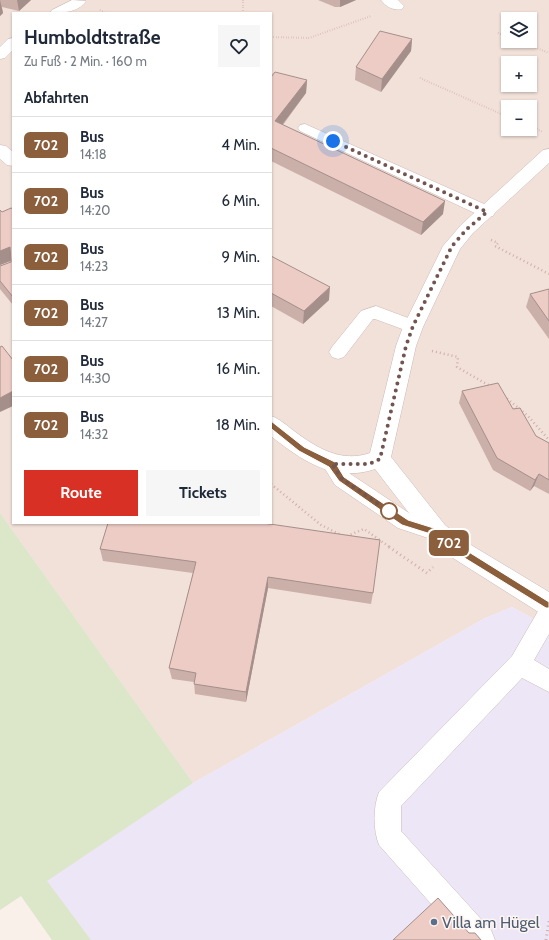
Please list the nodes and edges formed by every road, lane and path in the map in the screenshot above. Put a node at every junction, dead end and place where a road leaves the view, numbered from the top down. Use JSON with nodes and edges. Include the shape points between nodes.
{"nodes":[{"id":1,"x":243,"y":0,"type":"edge"},
{"id":2,"x":80,"y":1,"type":"dead end"},
{"id":3,"x":392,"y":3,"type":"edge"},
{"id":4,"x":59,"y":12,"type":"edge"},
{"id":5,"x":243,"y":12,"type":"edge"},
{"id":6,"x":498,"y":33,"type":"dead end"},
{"id":7,"x":501,"y":34,"type":"edge"},
{"id":8,"x":272,"y":37,"type":"edge"},
{"id":9,"x":12,"y":43,"type":"edge"},
{"id":10,"x":537,"y":48,"type":"edge"},
{"id":11,"x":549,"y":52,"type":"edge"},
{"id":12,"x":0,"y":55,"type":"edge"},
{"id":13,"x":420,"y":78,"type":"dead end"},
{"id":14,"x":501,"y":113,"type":"edge"},
{"id":15,"x":305,"y":128,"type":"dead end"},
{"id":16,"x":537,"y":129,"type":"edge"},
{"id":17,"x":549,"y":134,"type":"edge"},
{"id":18,"x":0,"y":150,"type":"edge"},
{"id":19,"x":549,"y":154,"type":"edge"},
{"id":20,"x":12,"y":160,"type":"edge"},
{"id":21,"x":487,"y":212,"type":"junction"},
{"id":22,"x":467,"y":229,"type":"junction"},
{"id":23,"x":549,"y":274,"type":"edge"},
{"id":24,"x":413,"y":326,"type":"junction"},
{"id":25,"x":406,"y":346,"type":"junction"},
{"id":26,"x":338,"y":352,"type":"dead end"},
{"id":27,"x":495,"y":388,"type":"edge"},
{"id":28,"x":501,"y":393,"type":"edge"},
{"id":29,"x":272,"y":425,"type":"edge"},
{"id":30,"x":549,"y":440,"type":"edge"},
{"id":31,"x":380,"y":459,"type":"junction"},
{"id":32,"x":332,"y":464,"type":"junction"},
{"id":33,"x":272,"y":485,"type":"edge"},
{"id":34,"x":437,"y":532,"type":"junction"},
{"id":35,"x":411,"y":561,"type":"dead end"},
{"id":36,"x":549,"y":605,"type":"edge"},
{"id":37,"x":549,"y":613,"type":"edge"},
{"id":38,"x":520,"y":664,"type":"junction"},
{"id":39,"x":549,"y":681,"type":"edge"},
{"id":40,"x":549,"y":921,"type":"edge"},
{"id":41,"x":481,"y":940,"type":"edge"},
{"id":42,"x":546,"y":940,"type":"edge"}],
"edges":[{"from":1,"to":5,"type":"path"},
{"from":2,"to":4,"type":"lane"},
{"from":3,"to":8,"type":"path","via":[[309,38]]},
{"from":6,"to":7,"type":"path"},
{"from":9,"to":12,"type":"lane"},
{"from":10,"to":11,"type":"path"},
{"from":13,"to":14,"type":"path"},
{"from":15,"to":21,"type":"lane"},
{"from":16,"to":17,"type":"path"},
{"from":18,"to":20,"type":"street"},
{"from":19,"to":21,"type":"street"},
{"from":21,"to":22,"type":"street"},
{"from":22,"to":23,"type":"path","via":[[498,242],[495,246]]},
{"from":22,"to":24,"type":"street","via":[[452,246]]},
{"from":24,"to":25,"type":"street"},
{"from":24,"to":26,"type":"lane","via":[[376,312],[367,315]]},
{"from":25,"to":27,"type":"path","via":[[458,357],[457,367]]},
{"from":25,"to":31,"type":"street"},
{"from":28,"to":30,"type":"path","via":[[528,416]]},
{"from":29,"to":32,"type":"street","via":[[302,449]]},
{"from":31,"to":32,"type":"street","via":[[369,464]]},
{"from":31,"to":34,"type":"street"},
{"from":32,"to":34,"type":"lane","via":[[342,479],[405,522]]},
{"from":33,"to":35,"type":"path","via":[[320,525],[345,537],[364,529]]},
{"from":34,"to":36,"type":"street","via":[[453,546]]},
{"from":37,"to":38,"type":"lane"},
{"from":38,"to":39,"type":"lane"},
{"from":38,"to":41,"type":"lane","via":[[388,801],[388,836]]},
{"from":40,"to":42,"type":"path"}]}
